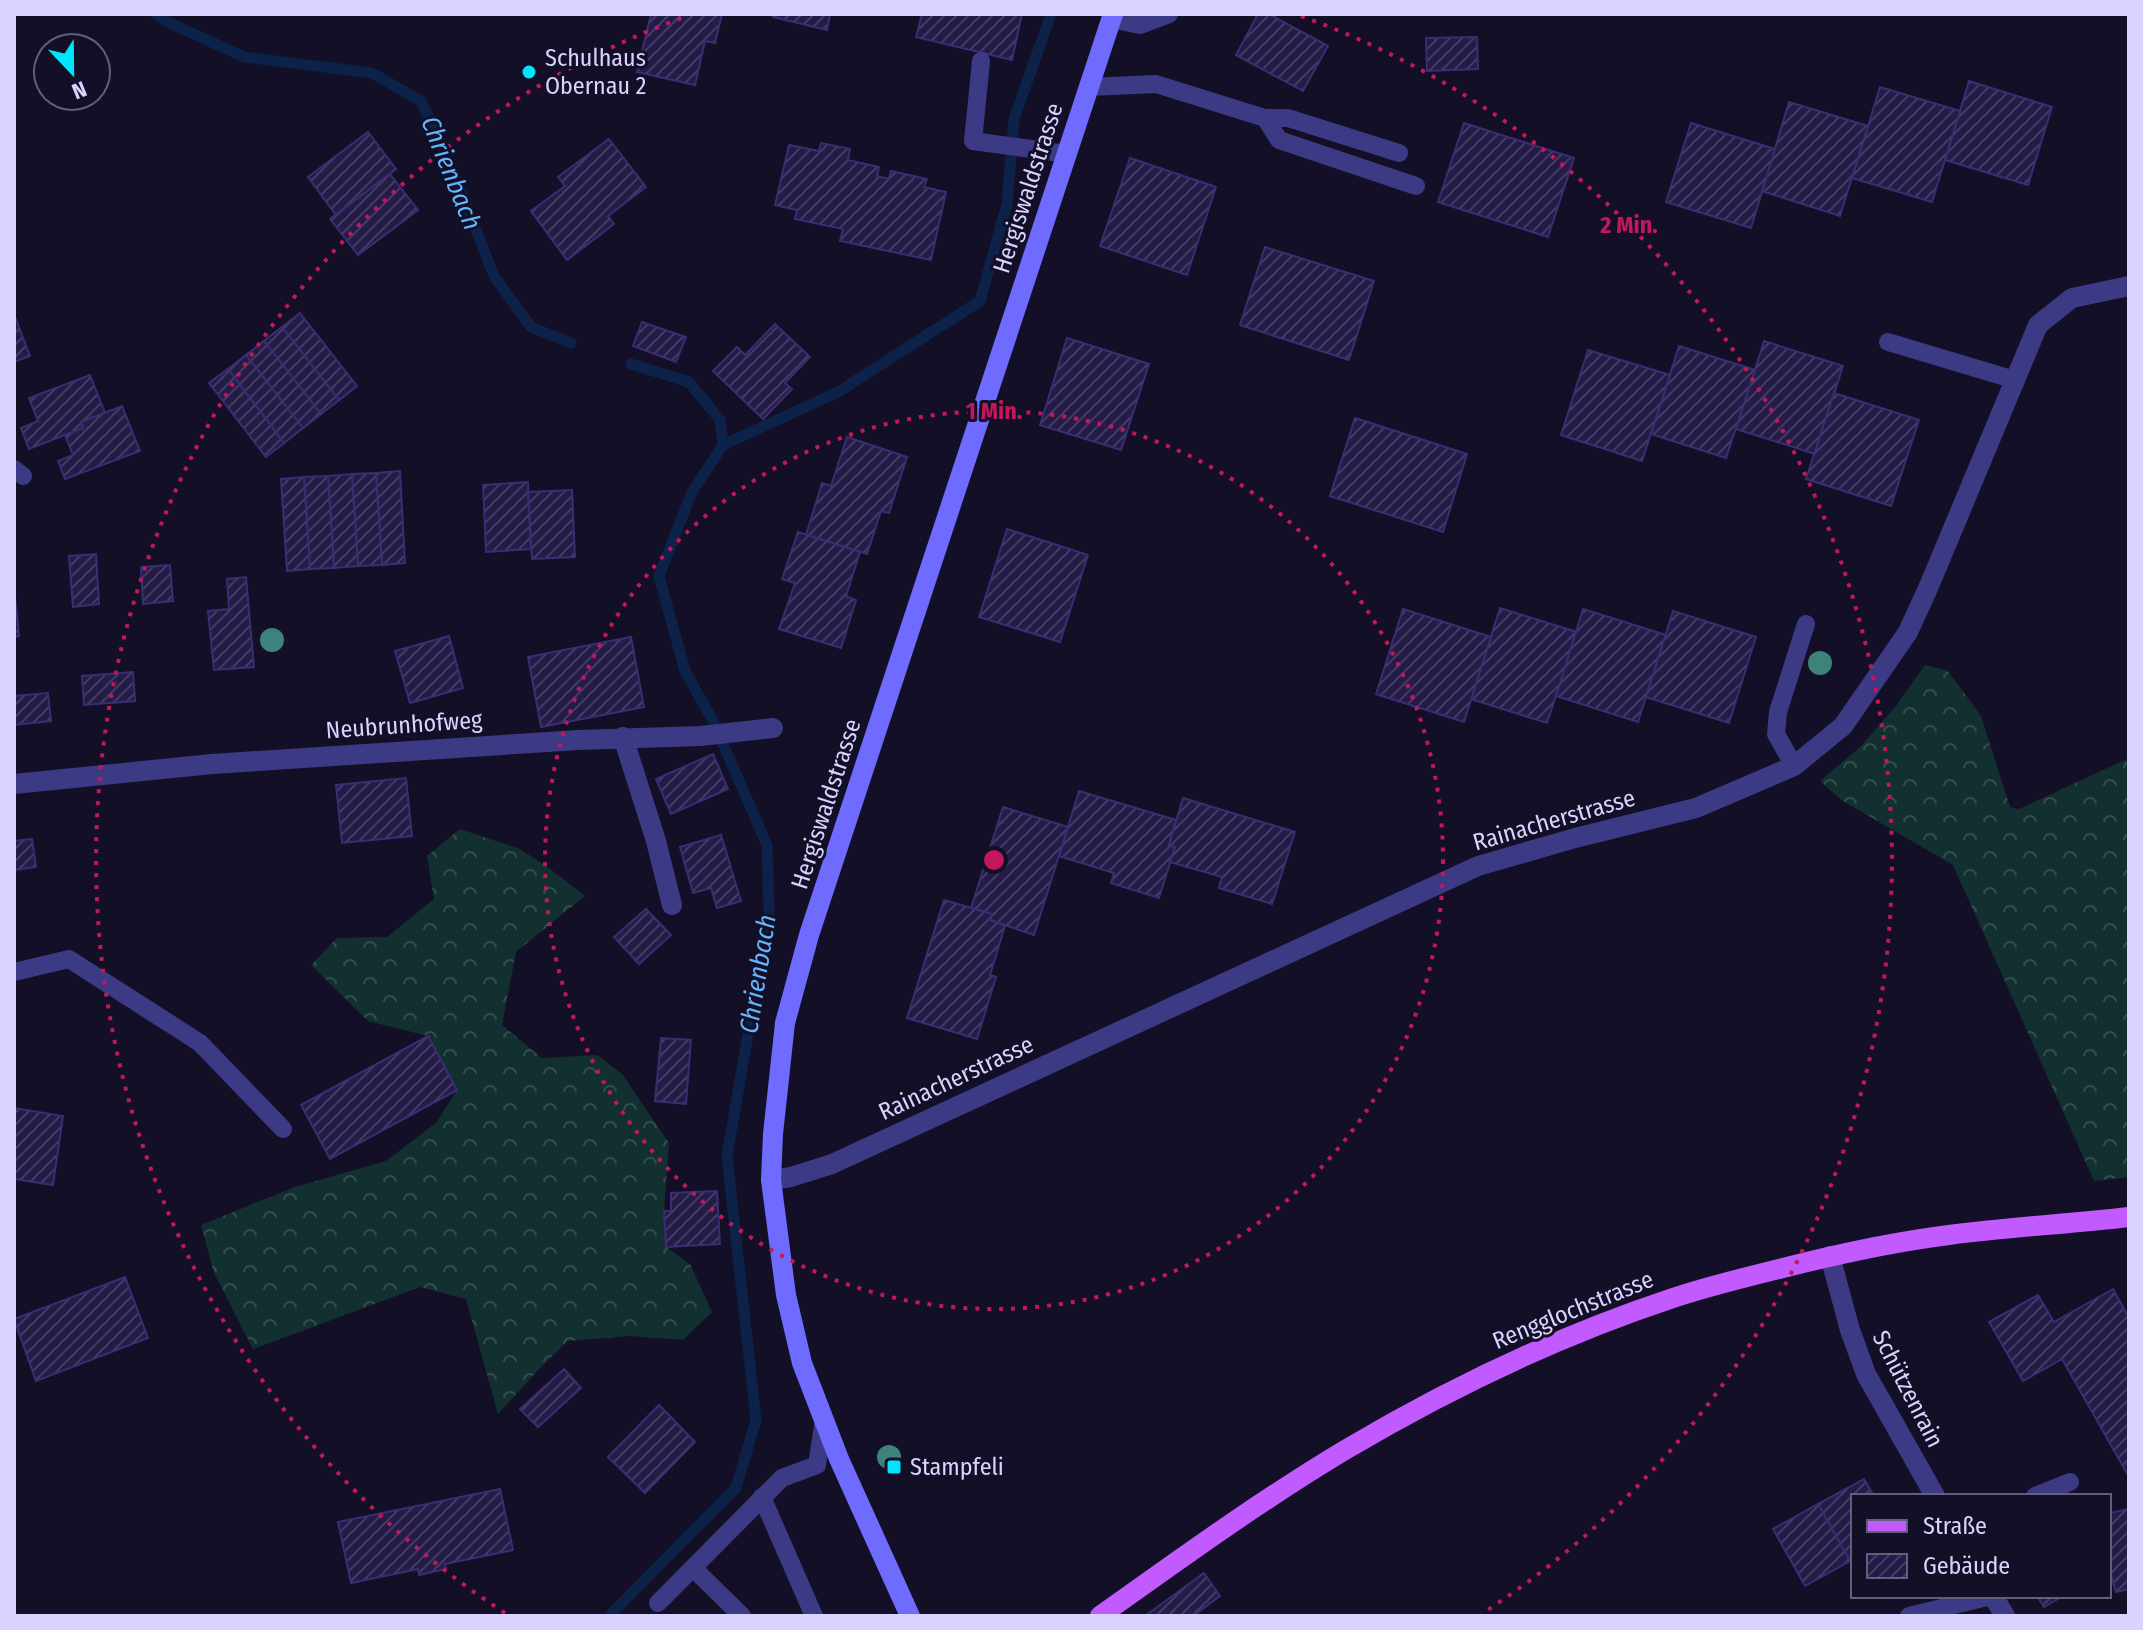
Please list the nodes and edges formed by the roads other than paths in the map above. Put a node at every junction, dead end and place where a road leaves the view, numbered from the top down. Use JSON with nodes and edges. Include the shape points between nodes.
{"nodes":[{"id":1,"x":1169,"y":14,"type":"edge"},
{"id":2,"x":1112,"y":17,"type":"edge"},
{"id":3,"x":981,"y":61,"type":"dead end"},
{"id":4,"x":1088,"y":87,"type":"junction"},
{"id":5,"x":1265,"y":118,"type":"junction"},
{"id":6,"x":1399,"y":153,"type":"dead end"},
{"id":7,"x":1067,"y":154,"type":"junction"},
{"id":8,"x":1416,"y":186,"type":"dead end"},
{"id":9,"x":2129,"y":286,"type":"edge"},
{"id":10,"x":1888,"y":342,"type":"dead end"},
{"id":11,"x":2015,"y":380,"type":"junction"},
{"id":12,"x":1806,"y":624,"type":"dead end"},
{"id":13,"x":773,"y":728,"type":"dead end"},
{"id":14,"x":623,"y":737,"type":"junction"},
{"id":15,"x":1794,"y":766,"type":"junction"},
{"id":16,"x":14,"y":784,"type":"edge"},
{"id":17,"x":672,"y":905,"type":"dead end"},
{"id":18,"x":14,"y":972,"type":"edge"},
{"id":19,"x":283,"y":1129,"type":"dead end"},
{"id":20,"x":771,"y":1180,"type":"junction"},
{"id":21,"x":2129,"y":1217,"type":"edge"},
{"id":22,"x":1830,"y":1256,"type":"junction"},
{"id":23,"x":824,"y":1419,"type":"junction"},
{"id":24,"x":2070,"y":1482,"type":"dead end"},
{"id":25,"x":1934,"y":1494,"type":"edge"},
{"id":26,"x":2040,"y":1494,"type":"edge"},
{"id":27,"x":762,"y":1497,"type":"junction"},
{"id":28,"x":693,"y":1568,"type":"junction"},
{"id":29,"x":1984,"y":1598,"type":"edge"},
{"id":30,"x":1993,"y":1598,"type":"edge"},
{"id":31,"x":658,"y":1603,"type":"dead end"},
{"id":32,"x":742,"y":1616,"type":"edge"},
{"id":33,"x":814,"y":1616,"type":"edge"},
{"id":34,"x":910,"y":1616,"type":"edge"},
{"id":35,"x":1100,"y":1616,"type":"edge"},
{"id":36,"x":1909,"y":1616,"type":"edge"},
{"id":37,"x":2005,"y":1616,"type":"edge"}],
"edges":[{"from":1,"to":2,"type":"lane","via":[[1140,25]]},
{"from":2,"to":4,"type":"street","name":"Hergiswaldstrasse"},
{"from":3,"to":7,"type":"lane","via":[[973,141]]},
{"from":4,"to":5,"type":"lane","via":[[1156,84]]},
{"from":4,"to":7,"type":"street","name":"Hergiswaldstrasse"},
{"from":5,"to":6,"type":"lane","via":[[1288,118]]},
{"from":5,"to":8,"type":"lane","via":[[1279,140]]},
{"from":7,"to":20,"type":"street","name":"Hergiswaldstrasse","via":[[809,935],[785,1023]]},
{"from":9,"to":11,"type":"street","name":"Rainacherstrasse","via":[[2072,298],[2038,325]]},
{"from":10,"to":11,"type":"lane"},
{"from":11,"to":15,"type":"street","name":"Rainacherstrasse","via":[[1908,632],[1843,726]]},
{"from":12,"to":15,"type":"lane","via":[[1776,734]]},
{"from":13,"to":14,"type":"street","name":"Neubrunhofweg"},
{"from":14,"to":16,"type":"street","name":"Neubrunhofweg","via":[[212,764]]},
{"from":14,"to":17,"type":"street"},
{"from":15,"to":20,"type":"street","name":"Rainacherstrasse","via":[[1696,808],[1478,866],[832,1164]]},
{"from":18,"to":19,"type":"lane","via":[[69,959],[200,1043]]},
{"from":20,"to":23,"type":"street","name":"Hergiswaldstrasse","via":[[786,1295],[802,1363]]},
{"from":21,"to":22,"type":"main road","name":"Rengglochstrasse","via":[[1946,1235]]},
{"from":22,"to":25,"type":"street","name":"Schützenrain","via":[[1866,1374]]},
{"from":22,"to":35,"type":"main road","name":"Rengglochstrasse","via":[[1672,1298],[1581,1332],[1457,1389],[1343,1452]]},
{"from":23,"to":27,"type":"lane","via":[[817,1465],[782,1478]]},
{"from":23,"to":34,"type":"street","name":"Hergiswaldstrasse"},
{"from":24,"to":26,"type":"lane"},
{"from":27,"to":28,"type":"lane"},
{"from":27,"to":33,"type":"lane"},
{"from":28,"to":31,"type":"lane"},
{"from":28,"to":32,"type":"lane"},
{"from":29,"to":36,"type":"lane"},
{"from":30,"to":37,"type":"street"}]}
